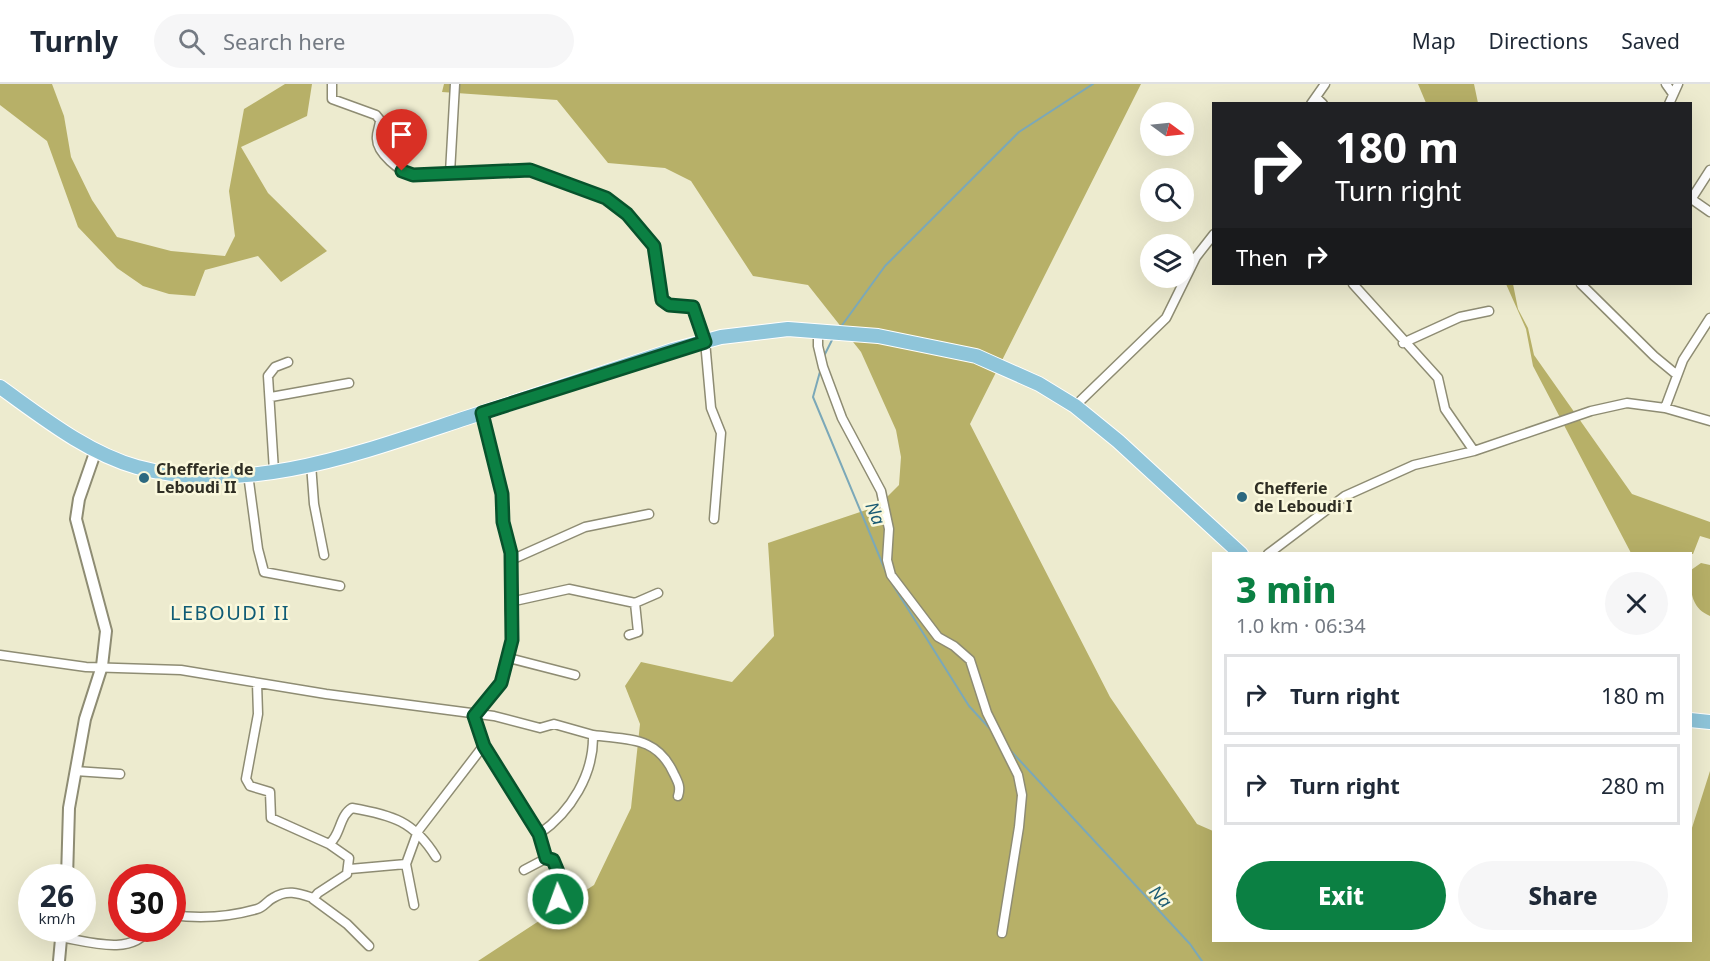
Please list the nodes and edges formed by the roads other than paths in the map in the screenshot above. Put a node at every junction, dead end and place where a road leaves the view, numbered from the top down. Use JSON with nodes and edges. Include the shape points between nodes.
{"nodes":[{"id":1,"x":332,"y":84,"type":"edge"},
{"id":2,"x":455,"y":84,"type":"edge"},
{"id":3,"x":1325,"y":84,"type":"edge"},
{"id":4,"x":1666,"y":84,"type":"edge"},
{"id":5,"x":1678,"y":84,"type":"edge"},
{"id":6,"x":1673,"y":94,"type":"junction"},
{"id":7,"x":1313,"y":100,"type":"edge"},
{"id":8,"x":1670,"y":102,"type":"edge"},
{"id":9,"x":1710,"y":170,"type":"edge"},
{"id":10,"x":450,"y":173,"type":"junction"},
{"id":11,"x":1692,"y":197,"type":"edge"},
{"id":12,"x":1692,"y":199,"type":"edge"},
{"id":13,"x":1710,"y":212,"type":"edge"},
{"id":14,"x":1212,"y":237,"type":"edge"},
{"id":15,"x":1354,"y":285,"type":"edge"},
{"id":16,"x":1582,"y":285,"type":"edge"},
{"id":17,"x":1489,"y":311,"type":"dead end"},
{"id":18,"x":1710,"y":318,"type":"edge"},
{"id":19,"x":818,"y":330,"type":"junction"},
{"id":20,"x":705,"y":342,"type":"junction"},
{"id":21,"x":1403,"y":342,"type":"junction"},
{"id":22,"x":288,"y":362,"type":"dead end"},
{"id":23,"x":1677,"y":375,"type":"junction"},
{"id":24,"x":349,"y":383,"type":"dead end"},
{"id":25,"x":0,"y":387,"type":"edge"},
{"id":26,"x":271,"y":397,"type":"junction"},
{"id":27,"x":1075,"y":406,"type":"junction"},
{"id":28,"x":1665,"y":408,"type":"junction"},
{"id":29,"x":482,"y":413,"type":"junction"},
{"id":30,"x":1710,"y":421,"type":"edge"},
{"id":31,"x":96,"y":450,"type":"junction"},
{"id":32,"x":1474,"y":452,"type":"junction"},
{"id":33,"x":311,"y":464,"type":"junction"},
{"id":34,"x":274,"y":471,"type":"junction"},
{"id":35,"x":248,"y":474,"type":"junction"},
{"id":36,"x":649,"y":514,"type":"dead end"},
{"id":37,"x":714,"y":519,"type":"dead end"},
{"id":38,"x":1239,"y":552,"type":"edge"},
{"id":39,"x":1271,"y":552,"type":"edge"},
{"id":40,"x":324,"y":555,"type":"dead end"},
{"id":41,"x":511,"y":560,"type":"junction"},
{"id":42,"x":340,"y":586,"type":"dead end"},
{"id":43,"x":658,"y":593,"type":"dead end"},
{"id":44,"x":510,"y":602,"type":"junction"},
{"id":45,"x":635,"y":603,"type":"junction"},
{"id":46,"x":629,"y":635,"type":"dead end"},
{"id":47,"x":0,"y":655,"type":"edge"},
{"id":48,"x":509,"y":658,"type":"junction"},
{"id":49,"x":102,"y":666,"type":"junction"},
{"id":50,"x":575,"y":675,"type":"dead end"},
{"id":51,"x":257,"y":683,"type":"junction"},
{"id":52,"x":474,"y":716,"type":"junction"},
{"id":53,"x":1692,"y":720,"type":"edge"},
{"id":54,"x":1710,"y":722,"type":"edge"},
{"id":55,"x":593,"y":735,"type":"junction"},
{"id":56,"x":484,"y":746,"type":"junction"},
{"id":57,"x":75,"y":771,"type":"junction"},
{"id":58,"x":120,"y":774,"type":"dead end"},
{"id":59,"x":678,"y":796,"type":"dead end"},
{"id":60,"x":418,"y":831,"type":"junction"},
{"id":61,"x":539,"y":834,"type":"junction"},
{"id":62,"x":329,"y":844,"type":"junction"},
{"id":63,"x":436,"y":857,"type":"dead end"},
{"id":64,"x":546,"y":858,"type":"junction"},
{"id":65,"x":67,"y":864,"type":"edge"},
{"id":66,"x":406,"y":864,"type":"junction"},
{"id":67,"x":350,"y":869,"type":"junction"},
{"id":68,"x":524,"y":870,"type":"dead end"},
{"id":69,"x":313,"y":898,"type":"junction"},
{"id":70,"x":414,"y":905,"type":"dead end"},
{"id":71,"x":186,"y":917,"type":"edge"},
{"id":72,"x":550,"y":918,"type":"dead end"},
{"id":73,"x":1002,"y":933,"type":"dead end"},
{"id":74,"x":59,"y":942,"type":"edge"},
{"id":75,"x":96,"y":942,"type":"edge"},
{"id":76,"x":134,"y":942,"type":"edge"},
{"id":77,"x":369,"y":946,"type":"dead end"},
{"id":78,"x":56,"y":961,"type":"edge"}],
"edges":[{"from":1,"to":10,"type":"street","via":[[332,99],[376,115],[380,124],[376,140],[402,171],[413,175]]},
{"from":2,"to":10,"type":"street"},
{"from":3,"to":7,"type":"street"},
{"from":4,"to":6,"type":"street"},
{"from":5,"to":6,"type":"street"},
{"from":6,"to":8,"type":"street"},
{"from":9,"to":11,"type":"street"},
{"from":10,"to":20,"type":"street","via":[[530,170],[617,205],[654,246],[662,300],[669,305],[693,307]]},
{"from":12,"to":13,"type":"street"},
{"from":14,"to":27,"type":"street","via":[[1196,257],[1166,318]]},
{"from":15,"to":21,"type":"street"},
{"from":16,"to":23,"type":"street"},
{"from":17,"to":21,"type":"street","via":[[1460,317]]},
{"from":18,"to":23,"type":"street"},
{"from":19,"to":20,"type":"main road","via":[[762,331]]},
{"from":19,"to":27,"type":"main road","via":[[878,336],[976,356]]},
{"from":19,"to":73,"type":"street","via":[[818,346],[842,418],[881,491],[889,529],[887,560],[891,575],[938,637],[969,660],[987,713],[1018,775],[1022,795],[1019,827]]},
{"from":20,"to":29,"type":"main road"},
{"from":20,"to":37,"type":"street","via":[[711,408],[721,432]]},
{"from":21,"to":32,"type":"street","via":[[1437,378],[1446,409]]},
{"from":22,"to":26,"type":"street","via":[[270,371]]},
{"from":23,"to":28,"type":"street"},
{"from":24,"to":26,"type":"street"},
{"from":25,"to":31,"type":"main road"},
{"from":26,"to":34,"type":"street"},
{"from":27,"to":38,"type":"main road"},
{"from":28,"to":30,"type":"street"},
{"from":28,"to":32,"type":"street","via":[[1627,403],[1608,406]]},
{"from":29,"to":33,"type":"main road"},
{"from":29,"to":41,"type":"street","via":[[502,494]]},
{"from":31,"to":35,"type":"main road","via":[[138,467],[165,472]]},
{"from":31,"to":49,"type":"street","via":[[76,519],[105,621]]},
{"from":32,"to":39,"type":"street","via":[[1414,465],[1345,496]]},
{"from":33,"to":34,"type":"main road"},
{"from":33,"to":40,"type":"street"},
{"from":34,"to":35,"type":"main road"},
{"from":35,"to":42,"type":"street","via":[[264,572]]},
{"from":36,"to":41,"type":"street","via":[[585,527]]},
{"from":41,"to":44,"type":"street"},
{"from":43,"to":45,"type":"street"},
{"from":44,"to":45,"type":"street","via":[[569,589]]},
{"from":44,"to":48,"type":"street"},
{"from":45,"to":46,"type":"street","via":[[638,632]]},
{"from":47,"to":49,"type":"street"},
{"from":48,"to":50,"type":"street"},
{"from":48,"to":52,"type":"street","via":[[498,688]]},
{"from":49,"to":51,"type":"street","via":[[181,670]]},
{"from":49,"to":57,"type":"street","via":[[85,719]]},
{"from":51,"to":52,"type":"street"},
{"from":51,"to":62,"type":"street","via":[[258,714],[246,779],[250,786],[270,792],[271,818]]},
{"from":52,"to":55,"type":"street","via":[[494,716],[540,728],[554,724]]},
{"from":52,"to":56,"type":"street"},
{"from":53,"to":54,"type":"main road"},
{"from":55,"to":59,"type":"street","via":[[649,743],[668,759],[680,789]]},
{"from":55,"to":61,"type":"street","via":[[593,755],[574,799],[555,823]]},
{"from":56,"to":60,"type":"street"},
{"from":56,"to":61,"type":"street"},
{"from":57,"to":58,"type":"street"},
{"from":57,"to":65,"type":"street","via":[[67,828]]},
{"from":60,"to":62,"type":"street","via":[[402,820],[351,808]]},
{"from":60,"to":63,"type":"street"},
{"from":60,"to":66,"type":"street"},
{"from":61,"to":64,"type":"street"},
{"from":62,"to":67,"type":"street","via":[[349,858]]},
{"from":64,"to":68,"type":"street"},
{"from":64,"to":72,"type":"street","via":[[553,860],[558,872],[558,899]]},
{"from":66,"to":67,"type":"street"},
{"from":66,"to":70,"type":"street"},
{"from":67,"to":69,"type":"street"},
{"from":69,"to":71,"type":"street","via":[[291,891],[273,897],[260,908],[227,916]]},
{"from":69,"to":77,"type":"street"},
{"from":74,"to":78,"type":"street"},
{"from":75,"to":76,"type":"street","via":[[110,945]]}]}
